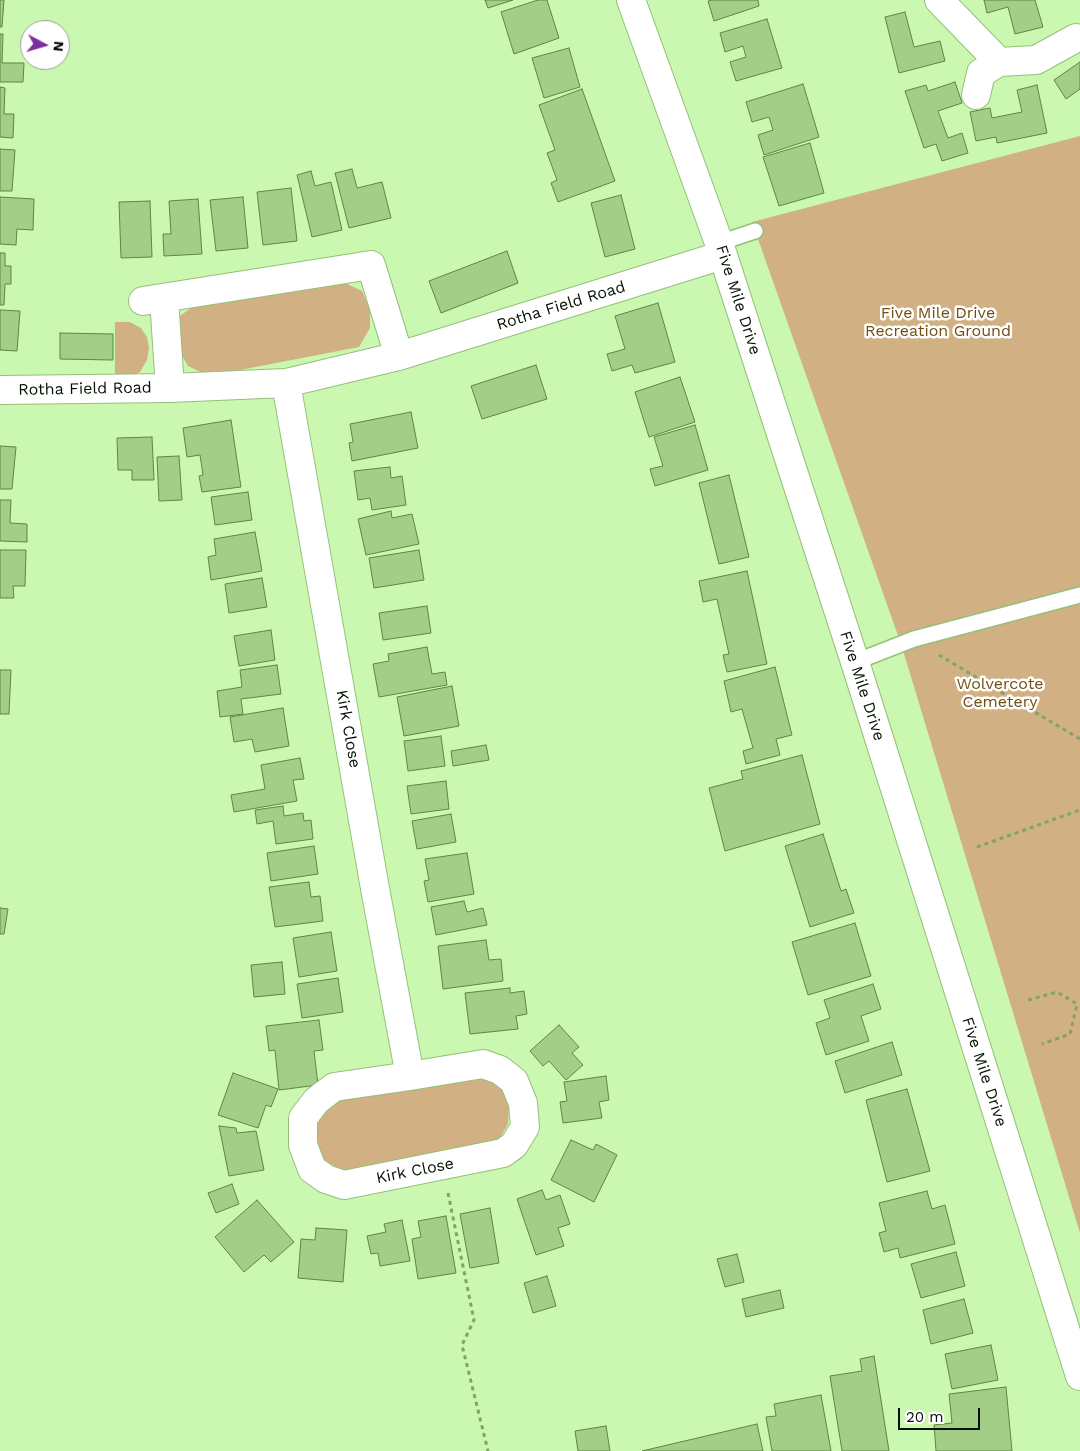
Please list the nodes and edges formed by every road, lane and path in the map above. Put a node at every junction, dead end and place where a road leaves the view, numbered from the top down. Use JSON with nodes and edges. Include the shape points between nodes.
{"nodes":[{"id":1,"x":630,"y":0,"type":"edge"},
{"id":2,"x":939,"y":0,"type":"edge"},
{"id":3,"x":1076,"y":38,"type":"dead end"},
{"id":4,"x":999,"y":62,"type":"junction"},
{"id":5,"x":976,"y":95,"type":"dead end"},
{"id":6,"x":755,"y":231,"type":"dead end"},
{"id":7,"x":721,"y":249,"type":"junction"},
{"id":8,"x":399,"y":356,"type":"junction"},
{"id":9,"x":286,"y":383,"type":"junction"},
{"id":10,"x":170,"y":388,"type":"junction"},
{"id":11,"x":0,"y":390,"type":"edge"},
{"id":12,"x":1080,"y":595,"type":"edge"},
{"id":13,"x":914,"y":639,"type":"junction"},
{"id":14,"x":855,"y":662,"type":"junction"},
{"id":15,"x":1080,"y":739,"type":"edge"},
{"id":16,"x":1080,"y":810,"type":"edge"},
{"id":17,"x":977,"y":847,"type":"dead end"},
{"id":18,"x":1028,"y":1000,"type":"dead end"},
{"id":19,"x":1078,"y":1003,"type":"edge"},
{"id":20,"x":1042,"y":1044,"type":"dead end"},
{"id":21,"x":410,"y":1076,"type":"junction"},
{"id":22,"x":443,"y":1165,"type":"junction"},
{"id":23,"x":1080,"y":1376,"type":"edge"},
{"id":24,"x":488,"y":1451,"type":"edge"}],
"edges":[{"from":1,"to":7,"type":"street","name":"Five Mile Drive"},
{"from":2,"to":4,"type":"street"},
{"from":3,"to":4,"type":"street","via":[[1036,60]]},
{"from":4,"to":5,"type":"street","via":[[981,73]]},
{"from":6,"to":7,"type":"lane"},
{"from":7,"to":8,"type":"street","name":"Rotha Field Road"},
{"from":7,"to":14,"type":"street","name":"Five Mile Drive"},
{"from":8,"to":9,"type":"street","name":"Rotha Field Road"},
{"from":8,"to":10,"type":"street","name":"Rotha Field Road","via":[[381,261],[154,300]]},
{"from":9,"to":10,"type":"street","name":"Rotha Field Road"},
{"from":9,"to":21,"type":"street","name":"Kirk Close"},
{"from":10,"to":11,"type":"street","name":"Rotha Field Road"},
{"from":12,"to":13,"type":"lane"},
{"from":13,"to":14,"type":"lane"},
{"from":13,"to":15,"type":"path"},
{"from":14,"to":23,"type":"street","name":"Five Mile Drive"},
{"from":16,"to":17,"type":"path"},
{"from":18,"to":19,"type":"path","via":[[1057,992]]},
{"from":19,"to":20,"type":"path","via":[[1070,1034]]},
{"from":21,"to":22,"type":"street","name":"Kirk Close","via":[[483,1064],[500,1070],[514,1081],[523,1103],[525,1127],[514,1145],[503,1153]]},
{"from":21,"to":22,"type":"street","name":"Kirk Close","via":[[334,1087],[316,1101],[304,1118],[303,1145],[312,1169],[326,1180],[344,1185]]},
{"from":22,"to":24,"type":"path","via":[[474,1320],[462,1345]]}]}
